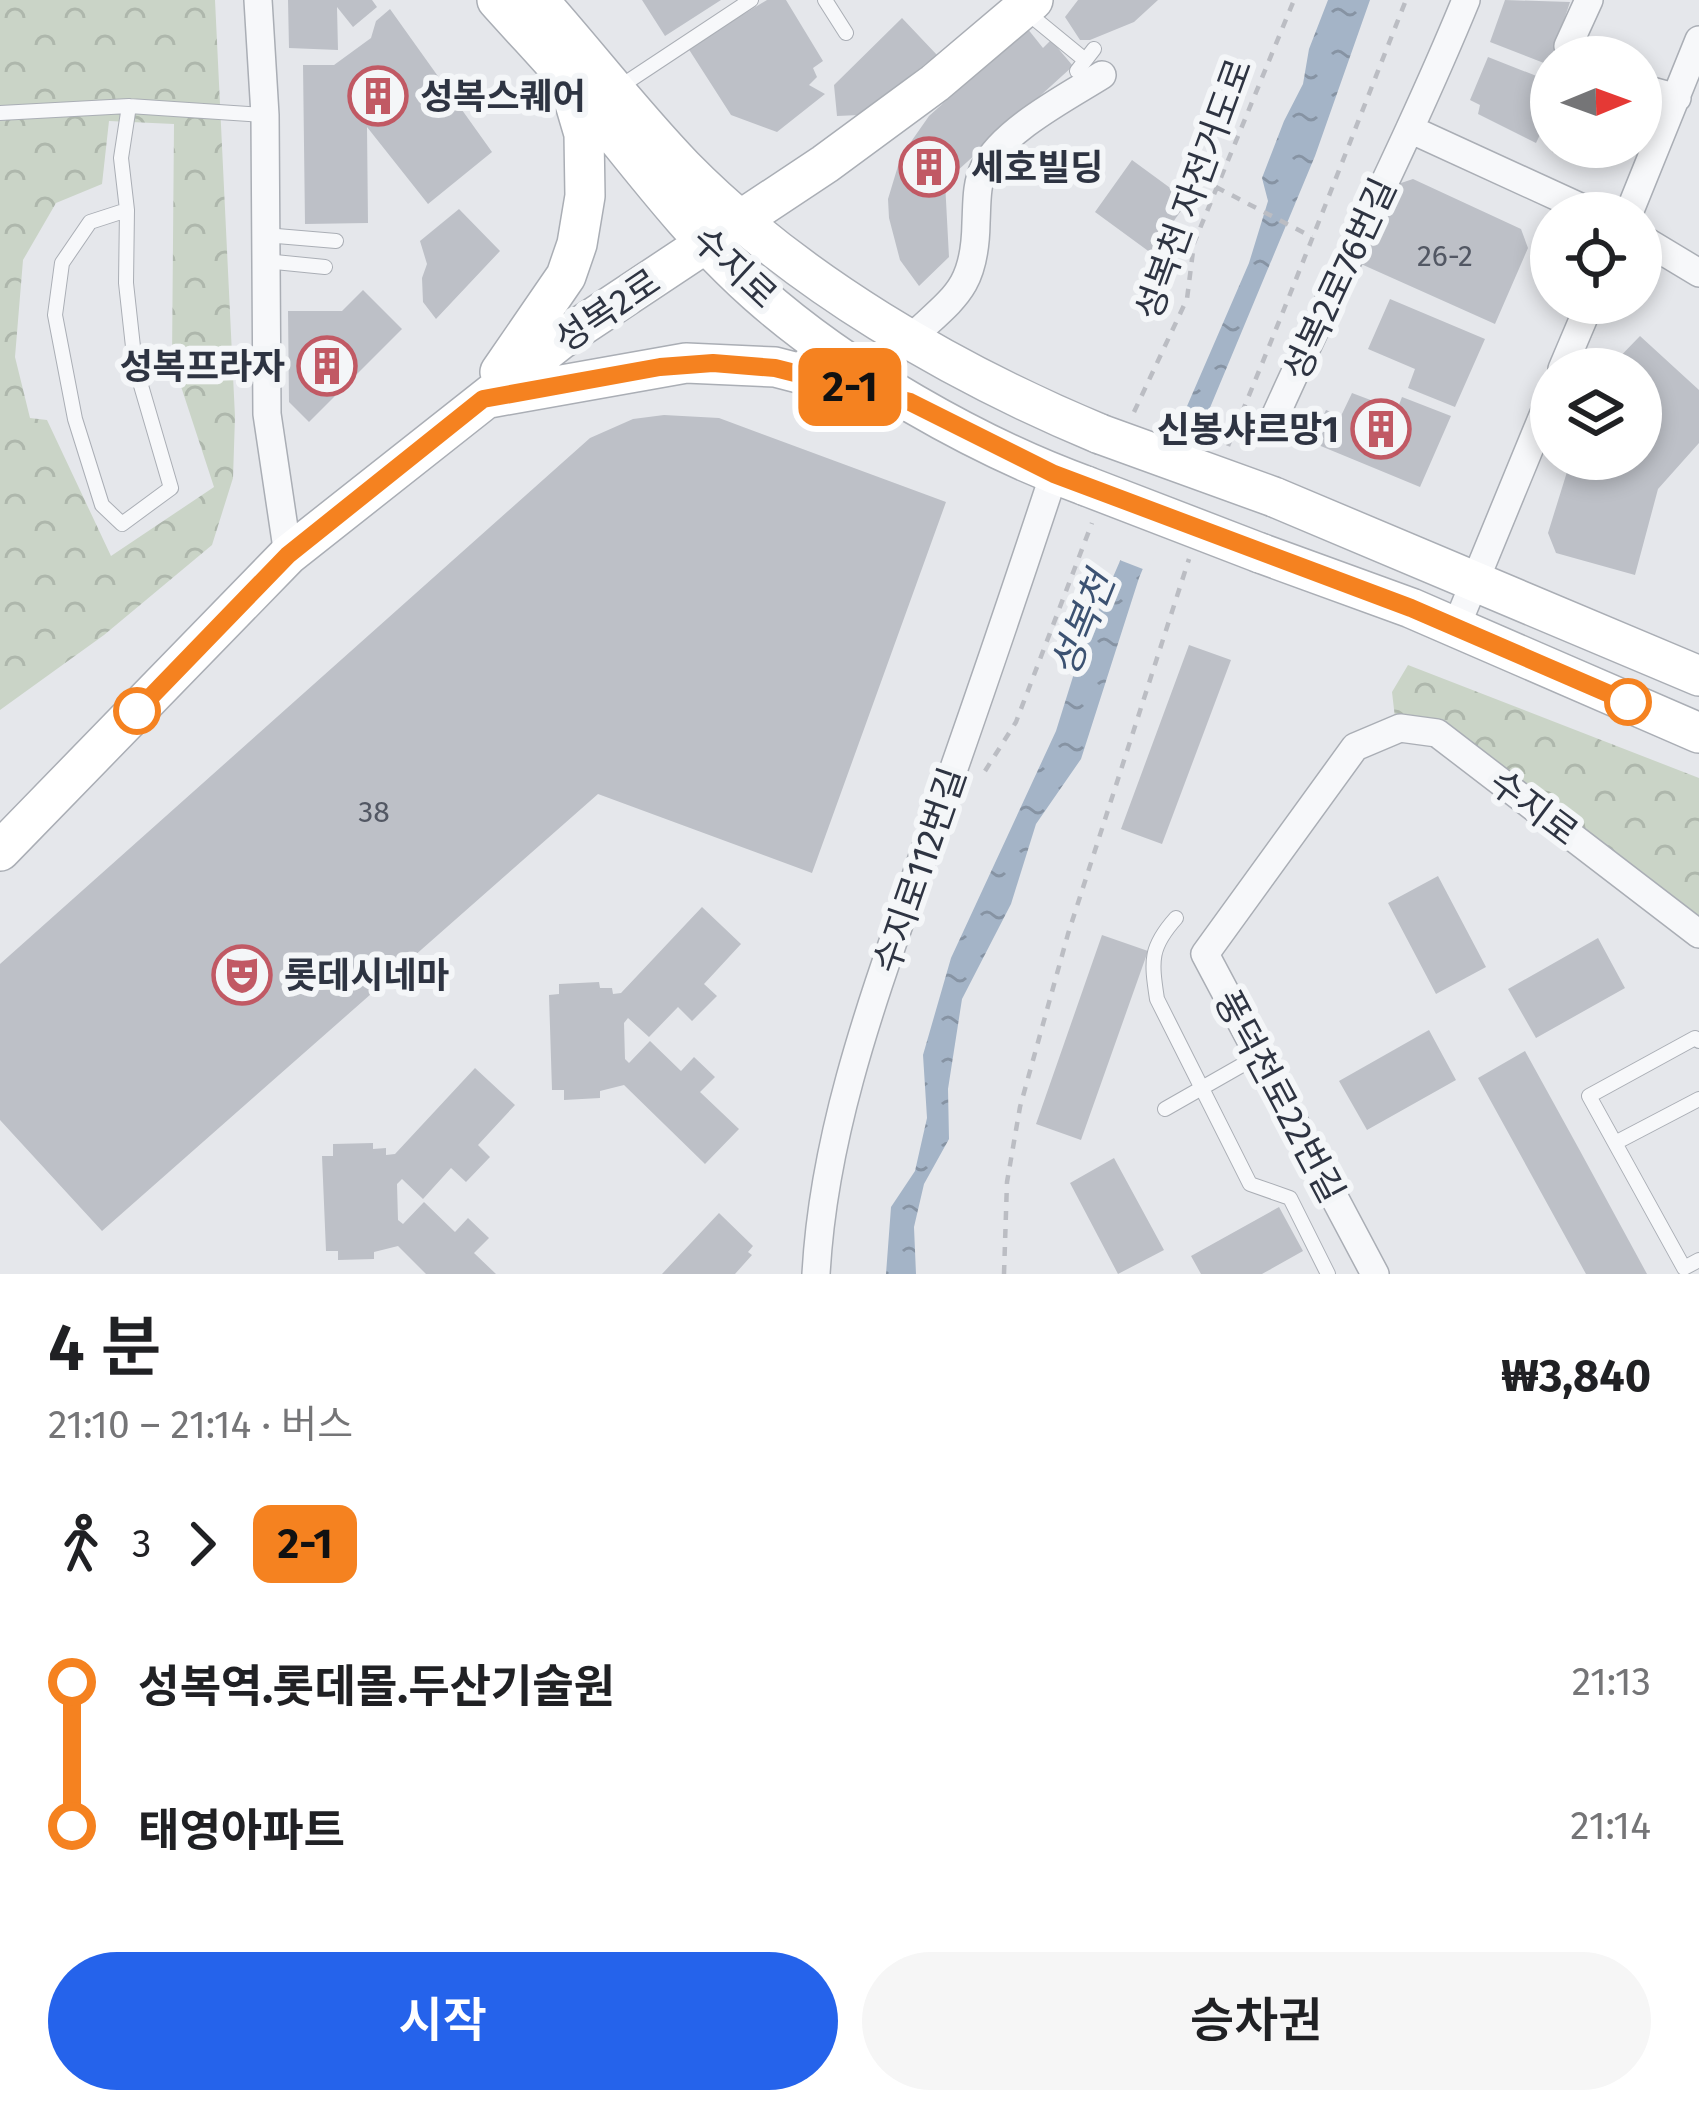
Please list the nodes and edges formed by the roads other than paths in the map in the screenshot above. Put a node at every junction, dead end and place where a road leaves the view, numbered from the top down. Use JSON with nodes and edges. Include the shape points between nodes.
{"nodes":[{"id":1,"x":258,"y":0,"type":"edge"},
{"id":2,"x":497,"y":0,"type":"edge"},
{"id":3,"x":538,"y":0,"type":"edge"},
{"id":4,"x":751,"y":0,"type":"edge"},
{"id":5,"x":825,"y":0,"type":"edge"},
{"id":6,"x":1466,"y":0,"type":"edge"},
{"id":7,"x":1589,"y":0,"type":"edge"},
{"id":8,"x":1019,"y":5,"type":"edge"},
{"id":9,"x":846,"y":33,"type":"dead end"},
{"id":10,"x":1573,"y":36,"type":"edge"},
{"id":11,"x":1699,"y":40,"type":"edge"},
{"id":12,"x":1089,"y":64,"type":"joint"},
{"id":13,"x":567,"y":79,"type":"junction"},
{"id":14,"x":614,"y":91,"type":"junction"},
{"id":15,"x":1662,"y":94,"type":"edge"},
{"id":16,"x":1677,"y":98,"type":"junction"},
{"id":17,"x":128,"y":106,"type":"junction"},
{"id":18,"x":0,"y":113,"type":"edge"},
{"id":19,"x":265,"y":115,"type":"junction"},
{"id":20,"x":1412,"y":130,"type":"junction"},
{"id":21,"x":1547,"y":192,"type":"edge"},
{"id":22,"x":1638,"y":192,"type":"edge"},
{"id":23,"x":127,"y":211,"type":"junction"},
{"id":24,"x":743,"y":220,"type":"junction"},
{"id":25,"x":336,"y":241,"type":"dead end"},
{"id":26,"x":708,"y":244,"type":"junction"},
{"id":27,"x":265,"y":248,"type":"junction"},
{"id":28,"x":1662,"y":251,"type":"edge"},
{"id":29,"x":325,"y":267,"type":"dead end"},
{"id":30,"x":1699,"y":273,"type":"edge"},
{"id":31,"x":910,"y":339,"type":"junction"},
{"id":32,"x":483,"y":399,"type":"junction"},
{"id":33,"x":910,"y":402,"type":"junction"},
{"id":34,"x":1269,"y":430,"type":"dead end"},
{"id":35,"x":1530,"y":446,"type":"edge"},
{"id":36,"x":1077,"y":494,"type":"junction"},
{"id":37,"x":288,"y":555,"type":"junction"},
{"id":38,"x":1474,"y":581,"type":"junction"},
{"id":39,"x":1456,"y":627,"type":"junction"},
{"id":40,"x":1699,"y":676,"type":"edge"},
{"id":41,"x":1699,"y":733,"type":"edge"},
{"id":42,"x":1355,"y":747,"type":"joint"},
{"id":43,"x":0,"y":851,"type":"edge"},
{"id":44,"x":1176,"y":918,"type":"dead end"},
{"id":45,"x":1699,"y":934,"type":"edge"},
{"id":46,"x":1699,"y":1041,"type":"edge"},
{"id":47,"x":1258,"y":1056,"type":"junction"},
{"id":48,"x":1202,"y":1088,"type":"junction"},
{"id":49,"x":1699,"y":1099,"type":"edge"},
{"id":50,"x":1165,"y":1109,"type":"dead end"},
{"id":51,"x":1615,"y":1143,"type":"junction"},
{"id":52,"x":1699,"y":1260,"type":"edge"},
{"id":53,"x":816,"y":1274,"type":"edge"},
{"id":54,"x":1328,"y":1274,"type":"edge"},
{"id":55,"x":1375,"y":1274,"type":"edge"}],
"edges":[{"from":1,"to":19,"type":"street"},
{"from":2,"to":13,"type":"main road","name":"수지로"},
{"from":3,"to":14,"type":"main road","name":"수지로"},
{"from":4,"to":14,"type":"lane"},
{"from":5,"to":9,"type":"lane"},
{"from":6,"to":20,"type":"street","name":"성복2로76번길"},
{"from":7,"to":10,"type":"street"},
{"from":8,"to":12,"type":"lane"},
{"from":8,"to":24,"type":"main road","name":"성복2로","via":[[935,83]]},
{"from":11,"to":16,"type":"street"},
{"from":12,"to":31,"type":"street","via":[[982,170],[967,283]]},
{"from":13,"to":26,"type":"main road","name":"수지로"},
{"from":13,"to":32,"type":"main road","via":[[584,134],[578,244],[566,276]]},
{"from":14,"to":24,"type":"main road","name":"수지로"},
{"from":15,"to":16,"type":"street"},
{"from":16,"to":22,"type":"street"},
{"from":17,"to":18,"type":"lane"},
{"from":17,"to":19,"type":"lane"},
{"from":17,"to":23,"type":"lane","via":[[121,158]]},
{"from":19,"to":27,"type":"street"},
{"from":20,"to":21,"type":"street"},
{"from":20,"to":34,"type":"street","name":"성복2로76번길"},
{"from":23,"to":23,"type":"lane","via":[[136,365],[171,488],[122,524],[102,505],[55,315],[62,263],[90,222]]},
{"from":24,"to":26,"type":"main road","name":"성복2로"},
{"from":24,"to":31,"type":"main road","name":"수지로"},
{"from":25,"to":27,"type":"lane"},
{"from":26,"to":32,"type":"main road","name":"성복2로"},
{"from":26,"to":33,"type":"main road","name":"수지로","via":[[757,294]]},
{"from":27,"to":29,"type":"lane"},
{"from":27,"to":37,"type":"street","via":[[267,414]]},
{"from":28,"to":30,"type":"street"},
{"from":31,"to":38,"type":"main road","name":"수지로","bridge":true,"via":[[1100,434]]},
{"from":32,"to":33,"type":"main road","via":[[713,363],[775,368]]},
{"from":32,"to":37,"type":"main road","name":"성복2로"},
{"from":33,"to":36,"type":"main road","name":"수지로"},
{"from":35,"to":38,"type":"street"},
{"from":36,"to":39,"type":"main road","name":"수지로","bridge":true},
{"from":36,"to":53,"type":"street","name":"수지로112번길","via":[[882,974],[833,1134]]},
{"from":37,"to":43,"type":"main road","name":"성복2로"},
{"from":38,"to":39,"type":"street"},
{"from":38,"to":40,"type":"main road","name":"수지로"},
{"from":39,"to":41,"type":"main road","name":"수지로"},
{"from":42,"to":45,"type":"street","name":"수지로","via":[[1400,728],[1437,733]]},
{"from":42,"to":47,"type":"street","name":"풍덕천로22번길","via":[[1204,954]]},
{"from":44,"to":48,"type":"lane","via":[[1156,940],[1152,968],[1157,999]]},
{"from":46,"to":51,"type":"lane","via":[[1589,1096]]},
{"from":47,"to":48,"type":"lane"},
{"from":47,"to":55,"type":"street","name":"풍덕천로22번길"},
{"from":48,"to":50,"type":"lane"},
{"from":48,"to":54,"type":"lane","via":[[1250,1184],[1290,1198]]},
{"from":49,"to":51,"type":"lane"},
{"from":51,"to":52,"type":"lane","via":[[1684,1268]]}]}
